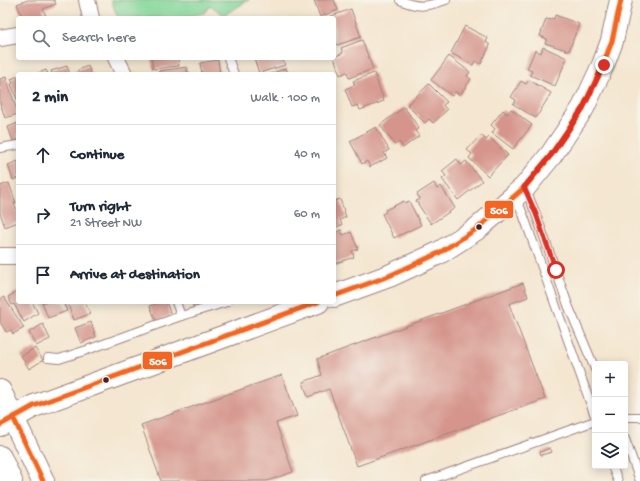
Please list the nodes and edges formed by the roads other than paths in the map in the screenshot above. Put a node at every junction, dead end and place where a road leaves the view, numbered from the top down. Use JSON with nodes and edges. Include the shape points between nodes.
{"nodes":[{"id":1,"x":87,"y":0,"type":"edge"},
{"id":2,"x":400,"y":0,"type":"edge"},
{"id":3,"x":446,"y":0,"type":"edge"},
{"id":4,"x":620,"y":0,"type":"edge"},
{"id":5,"x":88,"y":16,"type":"edge"},
{"id":6,"x":16,"y":35,"type":"edge"},
{"id":7,"x":0,"y":38,"type":"edge"},
{"id":8,"x":117,"y":60,"type":"edge"},
{"id":9,"x":229,"y":60,"type":"edge"},
{"id":10,"x":123,"y":72,"type":"edge"},
{"id":11,"x":233,"y":72,"type":"edge"},
{"id":12,"x":16,"y":145,"type":"edge"},
{"id":13,"x":0,"y":148,"type":"edge"},
{"id":14,"x":520,"y":191,"type":"junction"},
{"id":15,"x":0,"y":256,"type":"edge"},
{"id":16,"x":16,"y":256,"type":"edge"},
{"id":17,"x":336,"y":295,"type":"edge"},
{"id":18,"x":177,"y":304,"type":"edge"},
{"id":19,"x":220,"y":304,"type":"edge"},
{"id":20,"x":313,"y":304,"type":"edge"},
{"id":21,"x":181,"y":316,"type":"junction"},
{"id":22,"x":48,"y":358,"type":"dead end"},
{"id":23,"x":592,"y":361,"type":"edge"},
{"id":24,"x":0,"y":391,"type":"edge"},
{"id":25,"x":592,"y":408,"type":"edge"},
{"id":26,"x":628,"y":417,"type":"edge"},
{"id":27,"x":640,"y":417,"type":"edge"},
{"id":28,"x":7,"y":421,"type":"edge"},
{"id":29,"x":592,"y":423,"type":"edge"},
{"id":30,"x":628,"y":447,"type":"edge"},
{"id":31,"x":0,"y":457,"type":"edge"},
{"id":32,"x":613,"y":469,"type":"edge"},
{"id":33,"x":11,"y":481,"type":"edge"},
{"id":34,"x":43,"y":481,"type":"edge"},
{"id":35,"x":426,"y":481,"type":"edge"},
{"id":36,"x":618,"y":481,"type":"edge"},
{"id":37,"x":640,"y":481,"type":"edge"}],
"edges":[{"from":1,"to":5,"type":"street"},
{"from":2,"to":3,"type":"lane","via":[[423,7]]},
{"from":4,"to":14,"type":"street","via":[[612,41],[604,65],[583,108],[551,155]]},
{"from":6,"to":7,"type":"street"},
{"from":8,"to":10,"type":"street"},
{"from":9,"to":11,"type":"lane"},
{"from":12,"to":13,"type":"lane"},
{"from":14,"to":17,"type":"street","via":[[478,228],[439,253],[389,276]]},
{"from":14,"to":23,"type":"lane","via":[[536,214],[568,305]]},
{"from":14,"to":25,"type":"lane","via":[[523,214]]},
{"from":15,"to":16,"type":"street"},
{"from":18,"to":21,"type":"lane"},
{"from":19,"to":21,"type":"lane"},
{"from":20,"to":28,"type":"street","via":[[34,406]]},
{"from":21,"to":22,"type":"lane","via":[[59,359]]},
{"from":24,"to":28,"type":"street"},
{"from":26,"to":27,"type":"lane"},
{"from":28,"to":34,"type":"street"},
{"from":29,"to":35,"type":"lane"},
{"from":30,"to":37,"type":"lane"},
{"from":31,"to":33,"type":"street"},
{"from":32,"to":36,"type":"lane"}]}
